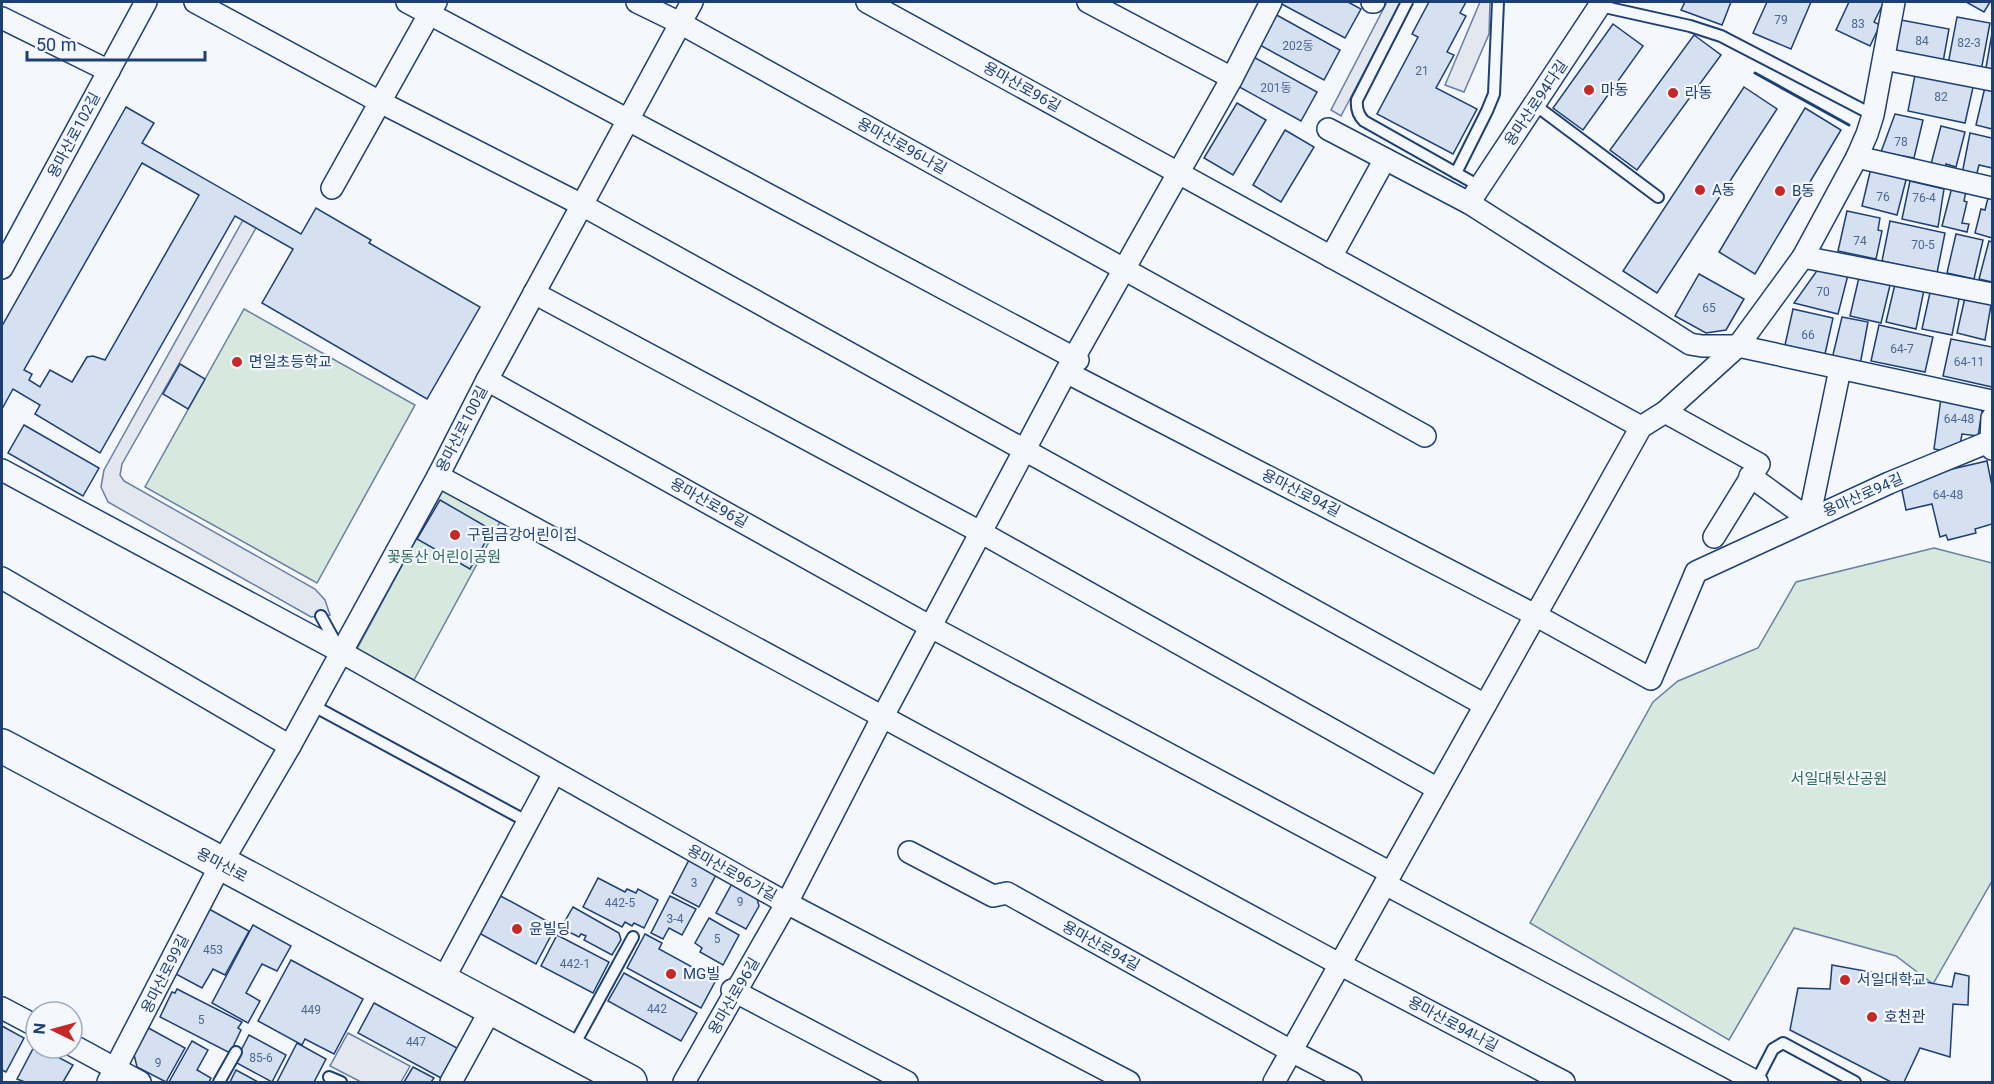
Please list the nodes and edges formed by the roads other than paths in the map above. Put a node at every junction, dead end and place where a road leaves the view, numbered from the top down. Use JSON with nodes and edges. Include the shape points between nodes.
{"nodes":[{"id":1,"x":146,"y":2,"type":"edge"},
{"id":2,"x":195,"y":2,"type":"edge"},
{"id":3,"x":407,"y":2,"type":"edge"},
{"id":4,"x":637,"y":2,"type":"edge"},
{"id":5,"x":692,"y":2,"type":"edge"},
{"id":6,"x":867,"y":2,"type":"edge"},
{"id":7,"x":1088,"y":2,"type":"edge"},
{"id":8,"x":1271,"y":2,"type":"edge"},
{"id":9,"x":1407,"y":2,"type":"edge"},
{"id":10,"x":1498,"y":2,"type":"edge"},
{"id":11,"x":1894,"y":2,"type":"edge"},
{"id":12,"x":1601,"y":4,"type":"edge"},
{"id":13,"x":433,"y":7,"type":"edge"},
{"id":14,"x":2,"y":18,"type":"edge"},
{"id":15,"x":680,"y":23,"type":"junction"},
{"id":16,"x":1884,"y":58,"type":"junction"},
{"id":17,"x":109,"y":71,"type":"junction"},
{"id":18,"x":1232,"y":78,"type":"junction"},
{"id":19,"x":1992,"y":80,"type":"edge"},
{"id":20,"x":380,"y":102,"type":"junction"},
{"id":21,"x":1535,"y":105,"type":"junction"},
{"id":22,"x":1873,"y":115,"type":"junction"},
{"id":23,"x":628,"y":120,"type":"junction"},
{"id":24,"x":1328,"y":129,"type":"dead end"},
{"id":25,"x":1857,"y":157,"type":"junction"},
{"id":26,"x":1385,"y":159,"type":"junction"},
{"id":27,"x":1178,"y":173,"type":"junction"},
{"id":28,"x":1456,"y":173,"type":"junction"},
{"id":29,"x":332,"y":188,"type":"dead end"},
{"id":30,"x":1992,"y":188,"type":"edge"},
{"id":31,"x":1475,"y":195,"type":"junction"},
{"id":32,"x":1658,"y":197,"type":"dead end"},
{"id":33,"x":582,"y":205,"type":"junction"},
{"id":34,"x":4,"y":256,"type":"edge"},
{"id":35,"x":1331,"y":257,"type":"junction"},
{"id":36,"x":1803,"y":257,"type":"junction"},
{"id":37,"x":1124,"y":268,"type":"junction"},
{"id":38,"x":534,"y":293,"type":"junction"},
{"id":39,"x":1992,"y":294,"type":"edge"},
{"id":40,"x":1738,"y":346,"type":"junction"},
{"id":41,"x":1073,"y":363,"type":"junction"},
{"id":42,"x":1840,"y":369,"type":"junction"},
{"id":43,"x":487,"y":380,"type":"junction"},
{"id":44,"x":1992,"y":401,"type":"edge"},
{"id":45,"x":1665,"y":412,"type":"junction"},
{"id":46,"x":1992,"y":418,"type":"edge"},
{"id":47,"x":1641,"y":427,"type":"junction"},
{"id":48,"x":1425,"y":436,"type":"dead end"},
{"id":49,"x":1992,"y":444,"type":"edge"},
{"id":50,"x":1025,"y":451,"type":"junction"},
{"id":51,"x":2,"y":470,"type":"edge"},
{"id":52,"x":438,"y":476,"type":"junction"},
{"id":53,"x":1750,"y":476,"type":"junction"},
{"id":54,"x":1809,"y":519,"type":"junction"},
{"id":55,"x":982,"y":533,"type":"junction"},
{"id":56,"x":1714,"y":537,"type":"dead end"},
{"id":57,"x":2,"y":578,"type":"edge"},
{"id":58,"x":1535,"y":615,"type":"junction"},
{"id":59,"x":321,"y":616,"type":"dead end"},
{"id":60,"x":932,"y":627,"type":"junction"},
{"id":61,"x":340,"y":652,"type":"junction"},
{"id":62,"x":312,"y":705,"type":"junction"},
{"id":63,"x":1485,"y":705,"type":"junction"},
{"id":64,"x":882,"y":718,"type":"junction"},
{"id":65,"x":2,"y":746,"type":"edge"},
{"id":66,"x":290,"y":746,"type":"junction"},
{"id":67,"x":554,"y":773,"type":"junction"},
{"id":68,"x":1438,"y":789,"type":"junction"},
{"id":69,"x":528,"y":822,"type":"junction"},
{"id":70,"x":909,"y":852,"type":"dead end"},
{"id":71,"x":221,"y":864,"type":"junction"},
{"id":72,"x":1388,"y":878,"type":"junction"},
{"id":73,"x":786,"y":903,"type":"junction"},
{"id":74,"x":633,"y":937,"type":"dead end"},
{"id":75,"x":1341,"y":965,"type":"junction"},
{"id":76,"x":442,"y":982,"type":"junction"},
{"id":77,"x":734,"y":991,"type":"junction"},
{"id":78,"x":2,"y":1008,"type":"edge"},
{"id":79,"x":491,"y":1009,"type":"junction"},
{"id":80,"x":24,"y":1020,"type":"edge"},
{"id":81,"x":572,"y":1051,"type":"junction"},
{"id":82,"x":1291,"y":1051,"type":"junction"},
{"id":83,"x":236,"y":1052,"type":"dead end"},
{"id":84,"x":84,"y":1054,"type":"edge"},
{"id":85,"x":112,"y":1076,"type":"edge"},
{"id":86,"x":329,"y":1077,"type":"dead end"},
{"id":87,"x":1756,"y":1082,"type":"edge"},
{"id":88,"x":141,"y":1083,"type":"edge"},
{"id":89,"x":219,"y":1083,"type":"edge"},
{"id":90,"x":341,"y":1083,"type":"edge"},
{"id":91,"x":451,"y":1083,"type":"edge"},
{"id":92,"x":630,"y":1083,"type":"edge"},
{"id":93,"x":684,"y":1083,"type":"edge"},
{"id":94,"x":907,"y":1083,"type":"edge"},
{"id":95,"x":1129,"y":1083,"type":"edge"},
{"id":96,"x":1274,"y":1083,"type":"edge"},
{"id":97,"x":1351,"y":1083,"type":"edge"},
{"id":98,"x":1564,"y":1083,"type":"edge"},
{"id":99,"x":1855,"y":1083,"type":"edge"}],
"edges":[{"from":1,"to":17,"type":"street","name":"용마산로102길"},
{"from":2,"to":20,"type":"street"},
{"from":3,"to":13,"type":"street","name":"용마산로94길"},
{"from":4,"to":15,"type":"street"},
{"from":5,"to":15,"type":"street","name":"용마산로100길"},
{"from":6,"to":27,"type":"street","name":"용마산로96길"},
{"from":7,"to":18,"type":"street"},
{"from":8,"to":18,"type":"street","name":"용마산로96길"},
{"from":9,"to":28,"type":"lane","via":[[1356,107],[1364,121]]},
{"from":10,"to":28,"type":"lane","via":[[1494,94]]},
{"from":11,"to":16,"type":"street"},
{"from":12,"to":21,"type":"street","name":"용마산로94다길"},
{"from":12,"to":22,"type":"lane","via":[[1721,36]]},
{"from":13,"to":20,"type":"street"},
{"from":13,"to":23,"type":"street","name":"용마산로94길"},
{"from":14,"to":17,"type":"street"},
{"from":15,"to":23,"type":"street","name":"용마산로100길"},
{"from":15,"to":37,"type":"street","name":"용마산로96나길"},
{"from":16,"to":19,"type":"street"},
{"from":16,"to":22,"type":"street"},
{"from":17,"to":34,"type":"street","name":"용마산로102길"},
{"from":18,"to":27,"type":"street","name":"용마산로96길"},
{"from":20,"to":29,"type":"street"},
{"from":20,"to":33,"type":"street"},
{"from":21,"to":31,"type":"street","name":"용마산로94다길"},
{"from":21,"to":32,"type":"lane"},
{"from":22,"to":25,"type":"street"},
{"from":23,"to":33,"type":"street","name":"용마산로100길"},
{"from":23,"to":41,"type":"street","name":"용마산로94길"},
{"from":24,"to":26,"type":"street"},
{"from":25,"to":30,"type":"street"},
{"from":25,"to":36,"type":"street"},
{"from":26,"to":31,"type":"street"},
{"from":26,"to":35,"type":"street"},
{"from":27,"to":35,"type":"street"},
{"from":27,"to":37,"type":"street","name":"용마산로96길"},
{"from":28,"to":31,"type":"lane"},
{"from":31,"to":40,"type":"street","via":[[1684,341],[1701,346]]},
{"from":33,"to":38,"type":"street","name":"용마산로100길"},
{"from":33,"to":50,"type":"street"},
{"from":35,"to":47,"type":"street"},
{"from":36,"to":39,"type":"street"},
{"from":36,"to":40,"type":"street"},
{"from":37,"to":41,"type":"street","name":"용마산로96길"},
{"from":37,"to":48,"type":"street"},
{"from":38,"to":43,"type":"street","name":"용마산로100길"},
{"from":38,"to":55,"type":"street"},
{"from":40,"to":42,"type":"street"},
{"from":40,"to":45,"type":"street"},
{"from":41,"to":50,"type":"street","name":"용마산로96길"},
{"from":41,"to":58,"type":"street","name":"용마산로94길"},
{"from":42,"to":44,"type":"street"},
{"from":42,"to":54,"type":"street","name":"용마산로94길"},
{"from":43,"to":52,"type":"street","name":"용마산로100길"},
{"from":43,"to":60,"type":"street","name":"용마산로96길"},
{"from":45,"to":47,"type":"street"},
{"from":45,"to":53,"type":"street","via":[[1759,464]]},
{"from":46,"to":49,"type":"street","name":"용마산로94길"},
{"from":47,"to":58,"type":"street"},
{"from":49,"to":54,"type":"street","name":"용마산로94길"},
{"from":50,"to":55,"type":"street","name":"용마산로96길"},
{"from":50,"to":63,"type":"street"},
{"from":51,"to":61,"type":"street"},
{"from":52,"to":61,"type":"street","name":"용마산로100길"},
{"from":52,"to":64,"type":"street"},
{"from":53,"to":54,"type":"street"},
{"from":53,"to":56,"type":"street"},
{"from":54,"to":58,"type":"street","name":"용마산로94길","via":[[1696,572],[1651,679]]},
{"from":55,"to":60,"type":"street","name":"용마산로96길"},
{"from":55,"to":68,"type":"street"},
{"from":57,"to":66,"type":"street"},
{"from":58,"to":63,"type":"street"},
{"from":59,"to":61,"type":"lane"},
{"from":60,"to":64,"type":"street","name":"용마산로96길"},
{"from":60,"to":72,"type":"street"},
{"from":61,"to":62,"type":"street","name":"용마산로100길"},
{"from":61,"to":67,"type":"street","name":"용마산로96가길"},
{"from":62,"to":66,"type":"street","name":"용마산로100길"},
{"from":62,"to":69,"type":"lane"},
{"from":63,"to":68,"type":"street"},
{"from":64,"to":73,"type":"street","name":"용마산로96길"},
{"from":64,"to":75,"type":"street"},
{"from":65,"to":71,"type":"main road","name":"용마산로"},
{"from":66,"to":71,"type":"street","name":"용마산로100길"},
{"from":67,"to":69,"type":"street"},
{"from":67,"to":73,"type":"street","name":"용마산로96가길"},
{"from":68,"to":72,"type":"street"},
{"from":69,"to":76,"type":"street"},
{"from":70,"to":82,"type":"street","name":"용마산로94길","via":[[993,896],[1008,893]]},
{"from":71,"to":76,"type":"main road","name":"용마산로"},
{"from":71,"to":85,"type":"street","name":"용마산로99길"},
{"from":72,"to":75,"type":"street"},
{"from":72,"to":87,"type":"street"},
{"from":73,"to":77,"type":"street","name":"용마산로96길"},
{"from":73,"to":95,"type":"street","name":"용마산로96가길"},
{"from":74,"to":81,"type":"lane"},
{"from":75,"to":82,"type":"street"},
{"from":75,"to":98,"type":"street","name":"용마산로94나길"},
{"from":76,"to":79,"type":"main road","name":"용마산로"},
{"from":77,"to":93,"type":"street","name":"용마산로96길"},
{"from":77,"to":94,"type":"street"},
{"from":78,"to":80,"type":"street"},
{"from":79,"to":81,"type":"main road","name":"용마산로"},
{"from":79,"to":91,"type":"street"},
{"from":81,"to":92,"type":"main road","name":"용마산로"},
{"from":82,"to":96,"type":"street"},
{"from":82,"to":97,"type":"street","name":"용마산로94길"},
{"from":83,"to":89,"type":"lane"},
{"from":84,"to":85,"type":"street"},
{"from":85,"to":88,"type":"street"},
{"from":86,"to":90,"type":"lane"},
{"from":87,"to":99,"type":"lane","via":[[1773,1049],[1783,1043]]}]}
